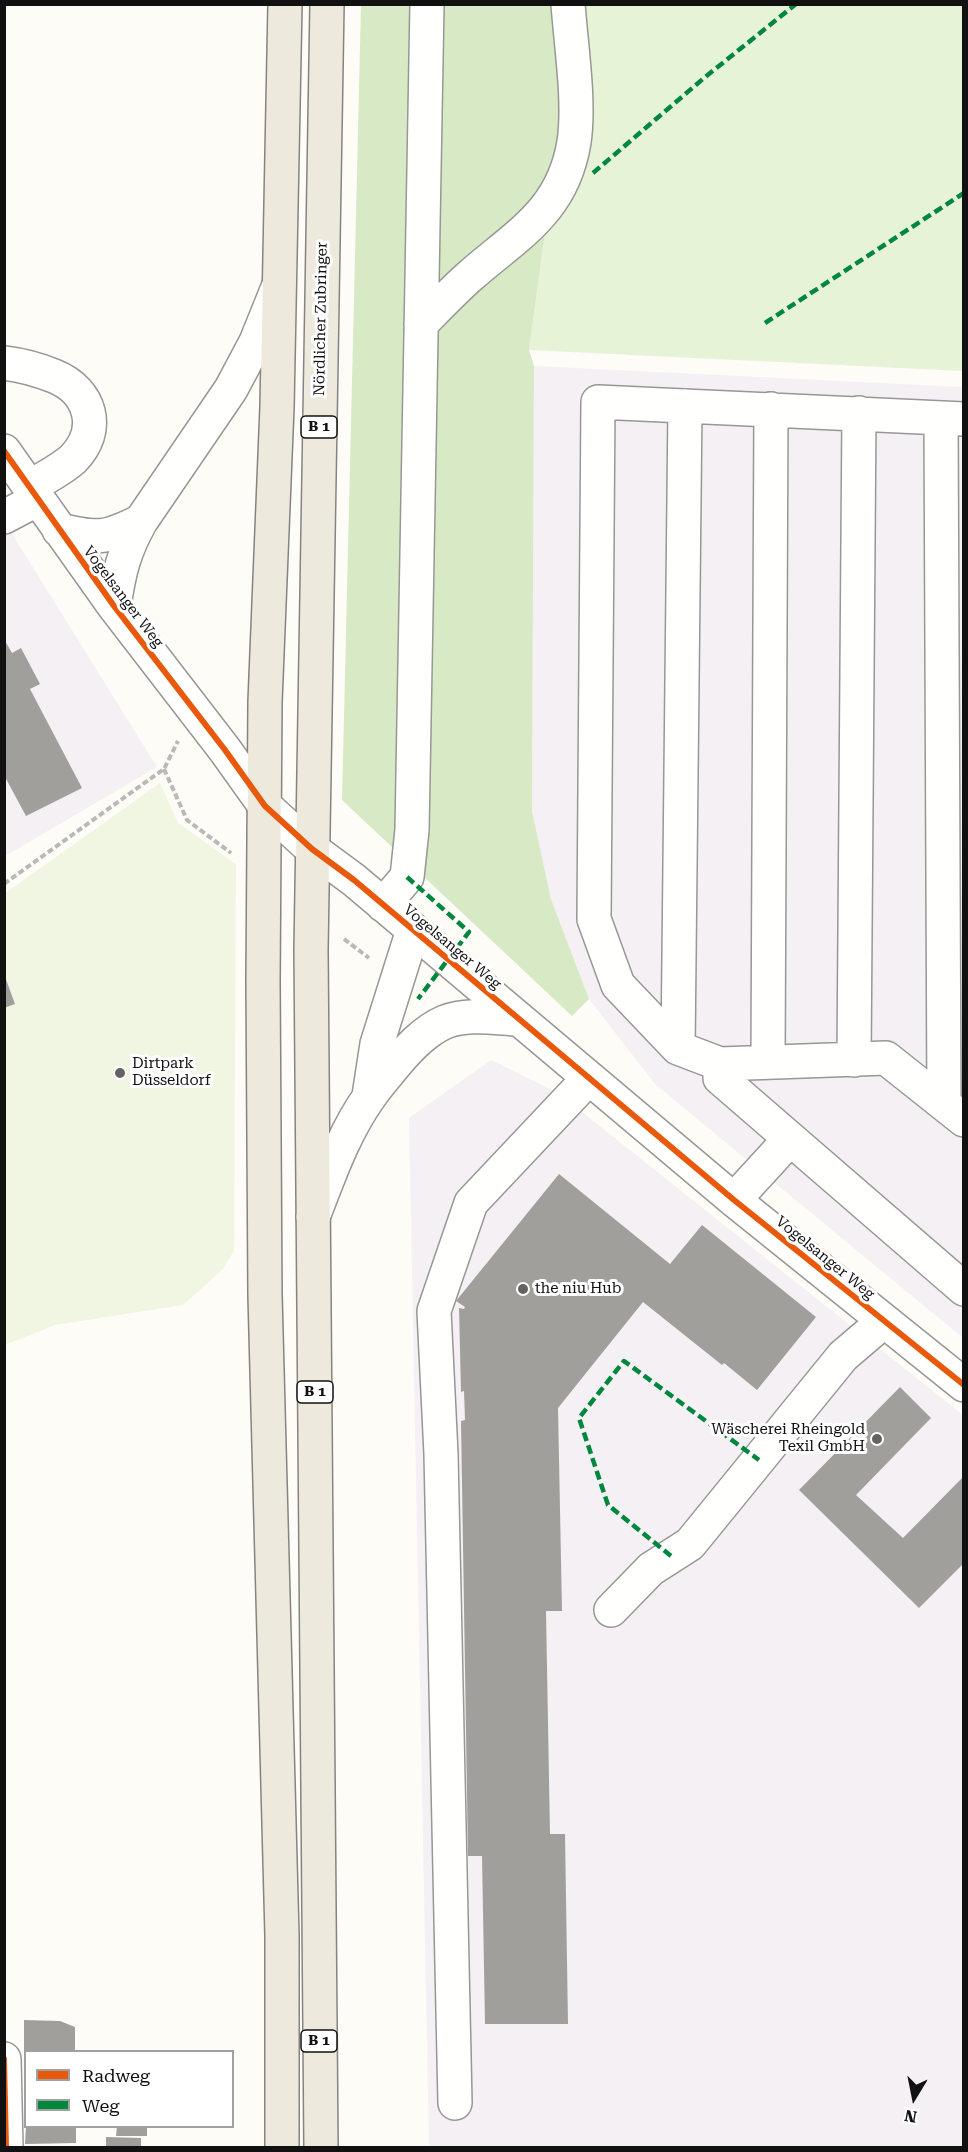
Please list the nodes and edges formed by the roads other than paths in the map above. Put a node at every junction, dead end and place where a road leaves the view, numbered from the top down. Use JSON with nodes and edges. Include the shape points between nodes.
{"nodes":[{"id":1,"x":285,"y":4,"type":"edge"},
{"id":2,"x":327,"y":4,"type":"edge"},
{"id":3,"x":427,"y":4,"type":"edge"},
{"id":4,"x":568,"y":4,"type":"edge"},
{"id":5,"x":280,"y":284,"type":"junction"},
{"id":6,"x":421,"y":324,"type":"junction"},
{"id":7,"x":4,"y":363,"type":"edge"},
{"id":8,"x":685,"y":406,"type":"junction"},
{"id":9,"x":771,"y":410,"type":"junction"},
{"id":10,"x":859,"y":414,"type":"junction"},
{"id":11,"x":952,"y":418,"type":"edge"},
{"id":12,"x":4,"y":451,"type":"edge"},
{"id":13,"x":34,"y":493,"type":"junction"},
{"id":14,"x":4,"y":517,"type":"edge"},
{"id":15,"x":141,"y":521,"type":"junction"},
{"id":16,"x":59,"y":530,"type":"junction"},
{"id":17,"x":114,"y":606,"type":"junction"},
{"id":18,"x":265,"y":806,"type":"junction"},
{"id":19,"x":312,"y":849,"type":"junction"},
{"id":20,"x":383,"y":904,"type":"junction"},
{"id":21,"x":413,"y":930,"type":"junction"},
{"id":22,"x":518,"y":1019,"type":"junction"},
{"id":23,"x":678,"y":1048,"type":"junction"},
{"id":24,"x":854,"y":1060,"type":"junction"},
{"id":25,"x":768,"y":1062,"type":"junction"},
{"id":26,"x":720,"y":1064,"type":"junction"},
{"id":27,"x":588,"y":1078,"type":"junction"},
{"id":28,"x":369,"y":1096,"type":"junction"},
{"id":29,"x":954,"y":1112,"type":"edge"},
{"id":30,"x":790,"y":1139,"type":"junction"},
{"id":31,"x":734,"y":1200,"type":"junction"},
{"id":32,"x":313,"y":1219,"type":"junction"},
{"id":33,"x":963,"y":1289,"type":"edge"},
{"id":34,"x":884,"y":1321,"type":"junction"},
{"id":35,"x":963,"y":1385,"type":"edge"},
{"id":36,"x":611,"y":1610,"type":"dead end"},
{"id":37,"x":4,"y":2059,"type":"edge"},
{"id":38,"x":455,"y":2103,"type":"dead end"},
{"id":39,"x":6,"y":2148,"type":"edge"},
{"id":40,"x":282,"y":2148,"type":"edge"},
{"id":41,"x":321,"y":2148,"type":"edge"}],
"edges":[{"from":1,"to":5,"type":"main road","number":"B 1"},
{"from":2,"to":19,"type":"main road","name":"Nördlicher Zubringer","number":"B 1"},
{"from":3,"to":6,"type":"street"},
{"from":4,"to":6,"type":"street","via":[[574,140],[561,184],[547,207],[523,233],[470,276]]},
{"from":5,"to":15,"type":"street","via":[[231,389]]},
{"from":5,"to":18,"type":"main road","number":"B 1"},
{"from":6,"to":20,"type":"street","via":[[412,830],[407,877]]},
{"from":7,"to":13,"type":"street","via":[[56,377],[80,394],[91,421],[86,440],[74,458]]},
{"from":8,"to":9,"type":"street"},
{"from":8,"to":23,"type":"street"},
{"from":8,"to":23,"type":"street","via":[[598,402],[594,919],[618,985]]},
{"from":9,"to":10,"type":"street"},
{"from":9,"to":25,"type":"street"},
{"from":10,"to":11,"type":"street"},
{"from":10,"to":24,"type":"street"},
{"from":11,"to":29,"type":"street"},
{"from":12,"to":13,"type":"street","name":"Vogelsanger Weg"},
{"from":13,"to":14,"type":"street"},
{"from":13,"to":16,"type":"street","name":"Vogelsanger Weg"},
{"from":15,"to":16,"type":"street","via":[[115,534],[89,537]]},
{"from":15,"to":17,"type":"street","via":[[122,561]]},
{"from":16,"to":17,"type":"street","name":"Vogelsanger Weg"},
{"from":17,"to":18,"type":"street","name":"Vogelsanger Weg"},
{"from":18,"to":19,"type":"street","name":"Vogelsanger Weg"},
{"from":18,"to":40,"type":"main road","number":"B 1","via":[[265,1283],[282,1936]]},
{"from":19,"to":20,"type":"street","name":"Vogelsanger Weg"},
{"from":19,"to":32,"type":"main road","number":"B 1"},
{"from":20,"to":21,"type":"street","name":"Vogelsanger Weg"},
{"from":21,"to":22,"type":"street","name":"Vogelsanger Weg"},
{"from":21,"to":28,"type":"street","via":[[377,1044]]},
{"from":22,"to":27,"type":"street","name":"Vogelsanger Weg"},
{"from":22,"to":28,"type":"street","via":[[463,1018],[430,1030]]},
{"from":23,"to":26,"type":"street"},
{"from":24,"to":25,"type":"street"},
{"from":24,"to":29,"type":"street","via":[[886,1058]]},
{"from":25,"to":26,"type":"street"},
{"from":26,"to":30,"type":"street","via":[[720,1078]]},
{"from":27,"to":31,"type":"street","name":"Vogelsanger Weg"},
{"from":27,"to":38,"type":"street","via":[[471,1203],[434,1311],[441,1454]]},
{"from":28,"to":32,"type":"street","via":[[347,1134]]},
{"from":30,"to":31,"type":"street"},
{"from":30,"to":33,"type":"street"},
{"from":31,"to":34,"type":"street","name":"Vogelsanger Weg"},
{"from":32,"to":41,"type":"main road","number":"B 1"},
{"from":34,"to":35,"type":"street","name":"Vogelsanger Weg"},
{"from":34,"to":36,"type":"street","via":[[843,1356],[690,1544],[651,1569]]},
{"from":37,"to":39,"type":"street"}]}
